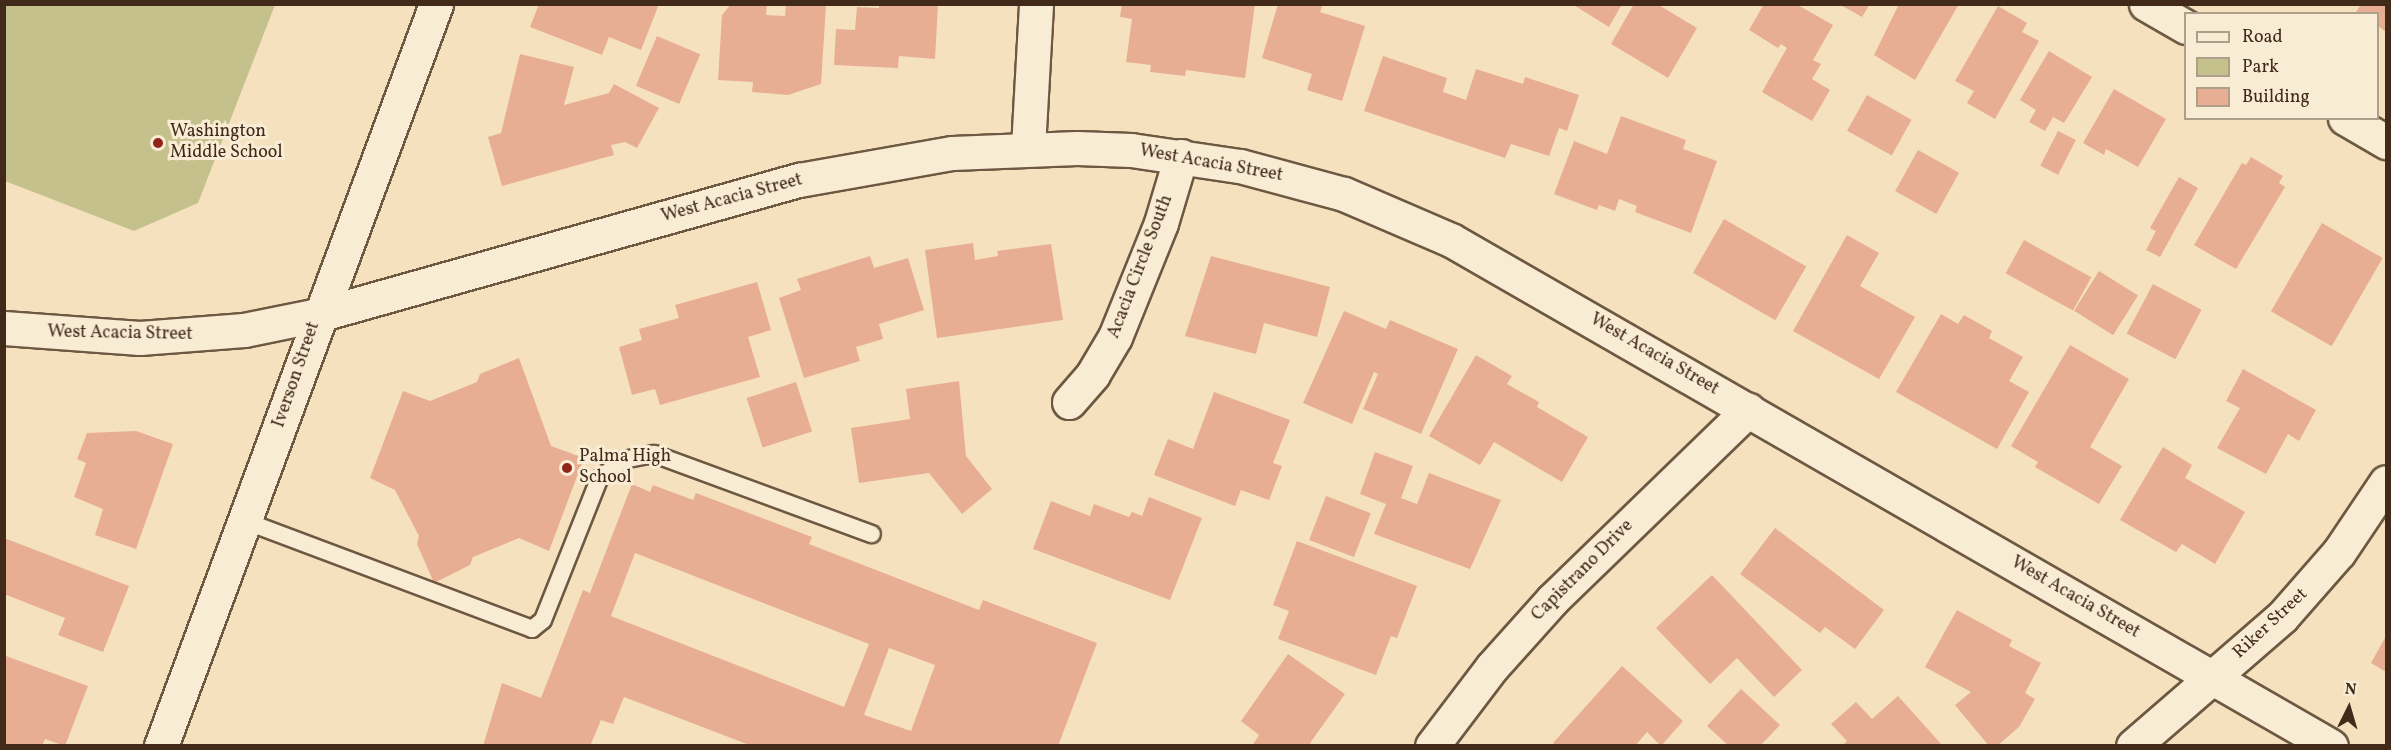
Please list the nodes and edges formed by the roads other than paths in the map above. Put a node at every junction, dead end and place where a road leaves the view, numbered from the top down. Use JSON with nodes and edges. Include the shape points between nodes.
{"nodes":[{"id":1,"x":436,"y":4,"type":"edge"},
{"id":2,"x":1036,"y":4,"type":"edge"},
{"id":3,"x":2146,"y":4,"type":"edge"},
{"id":4,"x":2184,"y":26,"type":"edge"},
{"id":5,"x":2348,"y":120,"type":"edge"},
{"id":6,"x":2386,"y":142,"type":"edge"},
{"id":7,"x":1028,"y":148,"type":"junction"},
{"id":8,"x":1181,"y":156,"type":"junction"},
{"id":9,"x":318,"y":315,"type":"junction"},
{"id":10,"x":4,"y":328,"type":"edge"},
{"id":11,"x":1070,"y":402,"type":"dead end"},
{"id":12,"x":1748,"y":410,"type":"junction"},
{"id":13,"x":2386,"y":482,"type":"edge"},
{"id":14,"x":245,"y":522,"type":"junction"},
{"id":15,"x":872,"y":534,"type":"dead end"},
{"id":16,"x":2213,"y":677,"type":"junction"},
{"id":17,"x":161,"y":746,"type":"edge"},
{"id":18,"x":1432,"y":746,"type":"edge"},
{"id":19,"x":2133,"y":746,"type":"edge"},
{"id":20,"x":2331,"y":746,"type":"edge"}],
"edges":[{"from":1,"to":9,"type":"street","name":"Iverson Street"},
{"from":2,"to":7,"type":"street"},
{"from":3,"to":4,"type":"street"},
{"from":5,"to":6,"type":"street"},
{"from":7,"to":8,"type":"street","name":"West Acacia Street","via":[[1131,150]]},
{"from":7,"to":9,"type":"street","name":"West Acacia Street","via":[[886,162],[799,180]]},
{"from":8,"to":11,"type":"street","name":"Acacia Circle South","via":[[1157,234],[1115,338],[1093,375]]},
{"from":8,"to":12,"type":"street","name":"West Acacia Street","via":[[1287,177],[1396,215],[1520,278]]},
{"from":9,"to":10,"type":"street","name":"West Acacia Street","via":[[194,337],[75,336]]},
{"from":9,"to":14,"type":"street","name":"Iverson Street"},
{"from":12,"to":16,"type":"street","name":"West Acacia Street"},
{"from":12,"to":18,"type":"street","name":"Capistrano Drive","via":[[1553,599],[1492,668]]},
{"from":13,"to":16,"type":"street","name":"Riker Street","via":[[2314,584]]},
{"from":14,"to":15,"type":"lane","via":[[532,629],[543,620],[599,479],[623,460],[654,454]]},
{"from":14,"to":17,"type":"street","name":"Iverson Street"},
{"from":16,"to":19,"type":"street","name":"Riker Street"},
{"from":16,"to":20,"type":"street","name":"West Acacia Street"}]}
